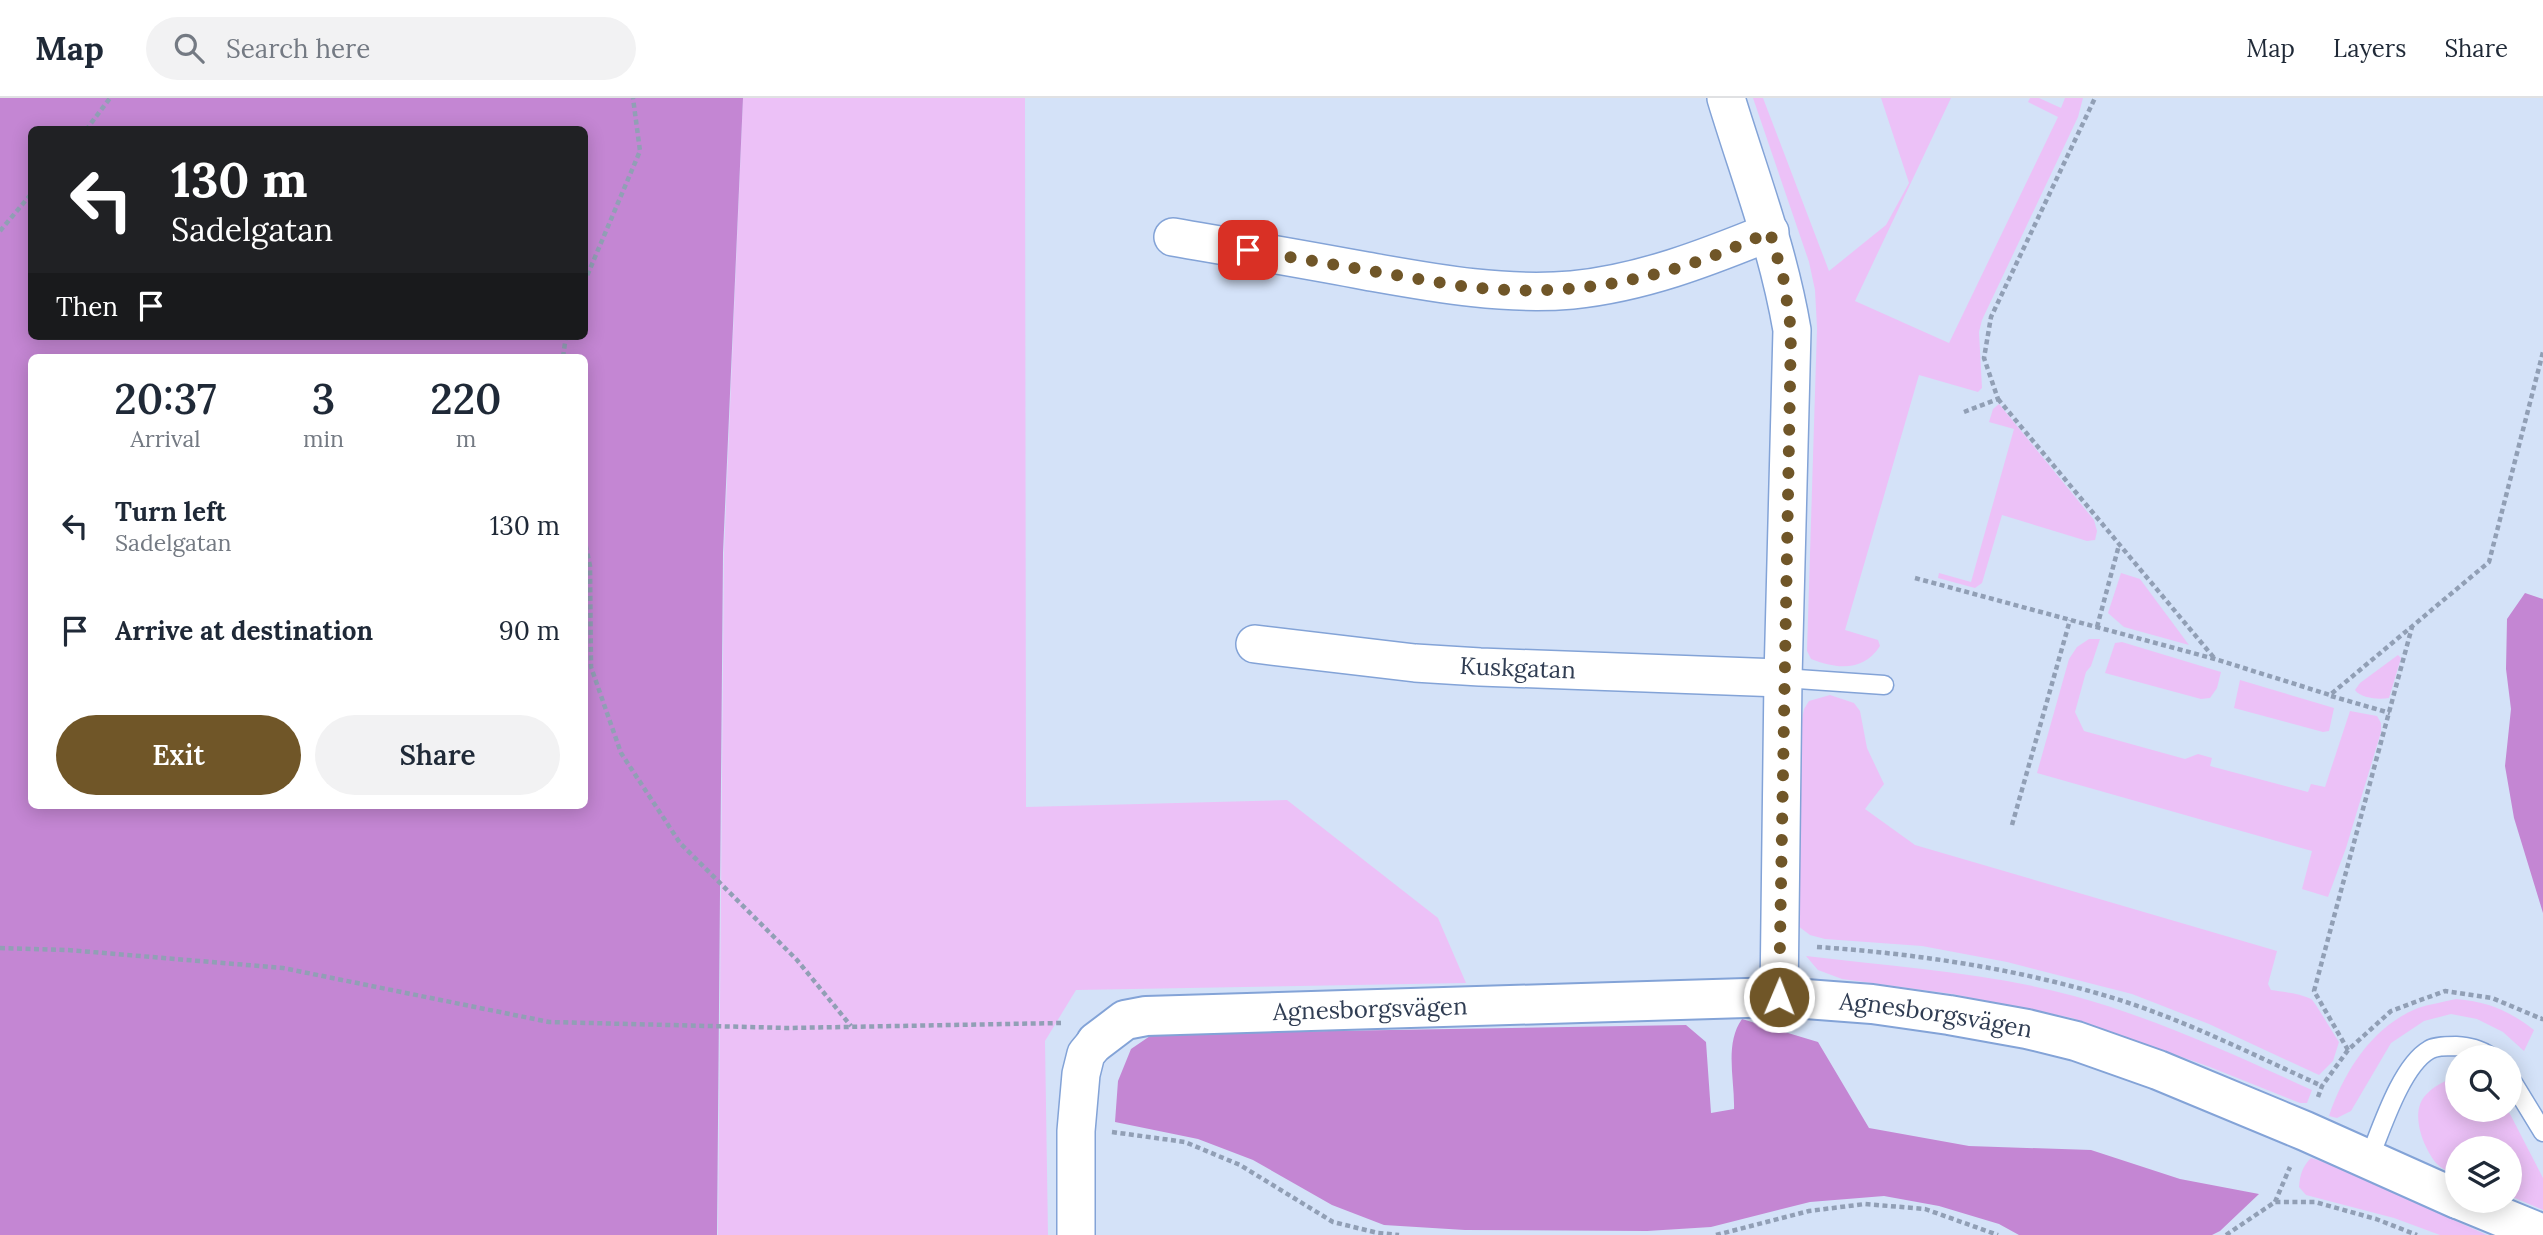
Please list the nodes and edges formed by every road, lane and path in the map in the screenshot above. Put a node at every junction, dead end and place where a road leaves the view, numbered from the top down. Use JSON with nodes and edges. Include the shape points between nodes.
{"nodes":[{"id":1,"x":110,"y":98,"type":"edge"},
{"id":2,"x":633,"y":98,"type":"edge"},
{"id":3,"x":1726,"y":98,"type":"edge"},
{"id":4,"x":2095,"y":98,"type":"edge"},
{"id":5,"x":89,"y":126,"type":"edge"},
{"id":6,"x":28,"y":198,"type":"edge"},
{"id":7,"x":0,"y":231,"type":"edge"},
{"id":8,"x":1770,"y":232,"type":"junction"},
{"id":9,"x":1172,"y":237,"type":"dead end"},
{"id":10,"x":588,"y":274,"type":"edge"},
{"id":11,"x":2543,"y":352,"type":"edge"},
{"id":12,"x":1998,"y":399,"type":"junction"},
{"id":13,"x":1964,"y":412,"type":"dead end"},
{"id":14,"x":2119,"y":544,"type":"junction"},
{"id":15,"x":588,"y":556,"type":"edge"},
{"id":16,"x":1915,"y":578,"type":"dead end"},
{"id":17,"x":2070,"y":620,"type":"junction"},
{"id":18,"x":2412,"y":626,"type":"junction"},
{"id":19,"x":2097,"y":627,"type":"junction"},
{"id":20,"x":1255,"y":644,"type":"dead end"},
{"id":21,"x":2215,"y":659,"type":"junction"},
{"id":22,"x":1783,"y":678,"type":"junction"},
{"id":23,"x":1884,"y":685,"type":"dead end"},
{"id":24,"x":2330,"y":695,"type":"junction"},
{"id":25,"x":2390,"y":713,"type":"junction"},
{"id":26,"x":2012,"y":825,"type":"dead end"},
{"id":27,"x":0,"y":948,"type":"edge"},
{"id":28,"x":1779,"y":997,"type":"junction"},
{"id":29,"x":851,"y":1027,"type":"junction"},
{"id":30,"x":1096,"y":1042,"type":"junction"},
{"id":31,"x":2445,"y":1047,"type":"edge"},
{"id":32,"x":2348,"y":1050,"type":"dead end"},
{"id":33,"x":2522,"y":1098,"type":"edge"},
{"id":34,"x":1076,"y":1131,"type":"junction"},
{"id":35,"x":2543,"y":1132,"type":"edge"},
{"id":36,"x":2369,"y":1159,"type":"junction"},
{"id":37,"x":2445,"y":1194,"type":"edge"},
{"id":38,"x":2491,"y":1213,"type":"edge"},
{"id":39,"x":2543,"y":1234,"type":"edge"},
{"id":40,"x":1076,"y":1235,"type":"edge"},
{"id":41,"x":1399,"y":1235,"type":"edge"},
{"id":42,"x":1716,"y":1235,"type":"edge"},
{"id":43,"x":1998,"y":1235,"type":"edge"},
{"id":44,"x":2226,"y":1235,"type":"edge"},
{"id":45,"x":2417,"y":1235,"type":"edge"}],
"edges":[{"from":1,"to":5,"type":"path"},
{"from":2,"to":10,"type":"path","via":[[640,151]]},
{"from":3,"to":8,"type":"street"},
{"from":4,"to":12,"type":"path","via":[[1991,317],[1984,358]]},
{"from":6,"to":7,"type":"path"},
{"from":8,"to":9,"type":"street","via":[[1697,262],[1645,276],[1546,292],[1422,281]]},
{"from":8,"to":22,"type":"street","via":[[1791,330]]},
{"from":11,"to":18,"type":"path","via":[[2489,562]]},
{"from":12,"to":13,"type":"path"},
{"from":12,"to":14,"type":"path"},
{"from":14,"to":19,"type":"path"},
{"from":14,"to":21,"type":"path"},
{"from":15,"to":29,"type":"path","via":[[591,667],[621,753],[680,843],[797,961]]},
{"from":16,"to":17,"type":"path"},
{"from":17,"to":19,"type":"path"},
{"from":17,"to":26,"type":"path"},
{"from":18,"to":24,"type":"path"},
{"from":18,"to":25,"type":"path"},
{"from":19,"to":21,"type":"path"},
{"from":20,"to":22,"type":"street","name":"Kuskgatan","via":[[1415,663]]},
{"from":21,"to":24,"type":"path"},
{"from":22,"to":23,"type":"lane"},
{"from":22,"to":28,"type":"street"},
{"from":24,"to":25,"type":"path"},
{"from":25,"to":32,"type":"path","via":[[2314,991]]},
{"from":27,"to":29,"type":"path","via":[[283,968],[549,1022]]},
{"from":28,"to":30,"type":"street","name":"Agnesborgsvägen","via":[[1146,1016],[1125,1020]]},
{"from":28,"to":36,"type":"street","name":"Agnesborgsvägen","via":[[1949,1015],[2076,1041],[2158,1070]]},
{"from":29,"to":30,"type":"path","via":[[1060,1022]]},
{"from":30,"to":34,"type":"street","via":[[1086,1054],[1081,1074]]},
{"from":31,"to":36,"type":"lane","via":[[2429,1050],[2410,1069]]},
{"from":33,"to":35,"type":"lane"},
{"from":34,"to":40,"type":"street"},
{"from":34,"to":41,"type":"path","via":[[1126,1132],[1185,1143],[1240,1165],[1333,1222]]},
{"from":36,"to":37,"type":"street","name":"Agnesborgsvägen"},
{"from":38,"to":39,"type":"street","name":"Agnesborgsvägen"},
{"from":42,"to":43,"type":"path","via":[[1809,1210],[1865,1204],[1925,1209]]},
{"from":44,"to":45,"type":"path","via":[[2275,1202],[2315,1202]]}]}
